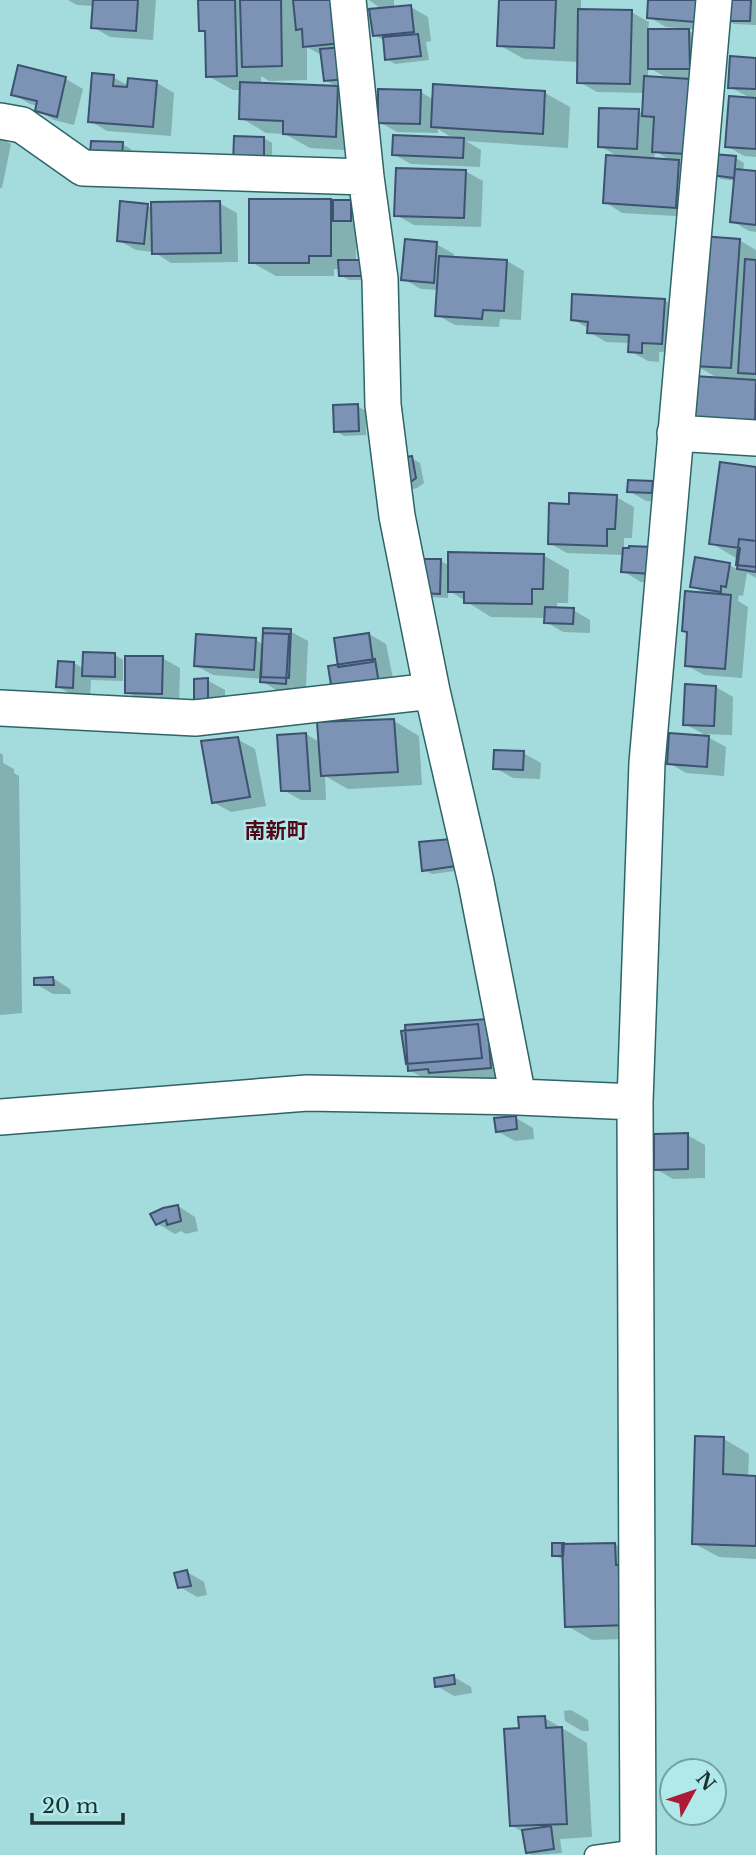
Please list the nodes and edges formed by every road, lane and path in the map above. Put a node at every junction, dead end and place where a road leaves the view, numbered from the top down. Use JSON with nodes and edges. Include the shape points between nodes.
{"nodes":[{"id":1,"x":348,"y":0,"type":"edge"},
{"id":2,"x":714,"y":0,"type":"edge"},
{"id":3,"x":0,"y":121,"type":"edge"},
{"id":4,"x":366,"y":177,"type":"junction"},
{"id":5,"x":675,"y":433,"type":"junction"},
{"id":6,"x":756,"y":438,"type":"edge"},
{"id":7,"x":432,"y":691,"type":"junction"},
{"id":8,"x":0,"y":708,"type":"edge"},
{"id":9,"x":517,"y":1097,"type":"junction"},
{"id":10,"x":635,"y":1102,"type":"junction"},
{"id":11,"x":0,"y":1117,"type":"edge"},
{"id":12,"x":638,"y":1852,"type":"edge"},
{"id":13,"x":594,"y":1855,"type":"edge"}],
"edges":[{"from":1,"to":4,"type":"street"},
{"from":2,"to":5,"type":"street"},
{"from":3,"to":4,"type":"street","via":[[22,125],[83,168]]},
{"from":4,"to":7,"type":"street","via":[[380,279],[383,405],[397,516]]},
{"from":5,"to":6,"type":"street"},
{"from":5,"to":10,"type":"street","via":[[647,763]]},
{"from":7,"to":8,"type":"street","via":[[195,718]]},
{"from":7,"to":9,"type":"street","via":[[476,882]]},
{"from":9,"to":10,"type":"street"},
{"from":9,"to":11,"type":"street","via":[[307,1093]]},
{"from":10,"to":12,"type":"street"},
{"from":12,"to":13,"type":"lane"}]}
